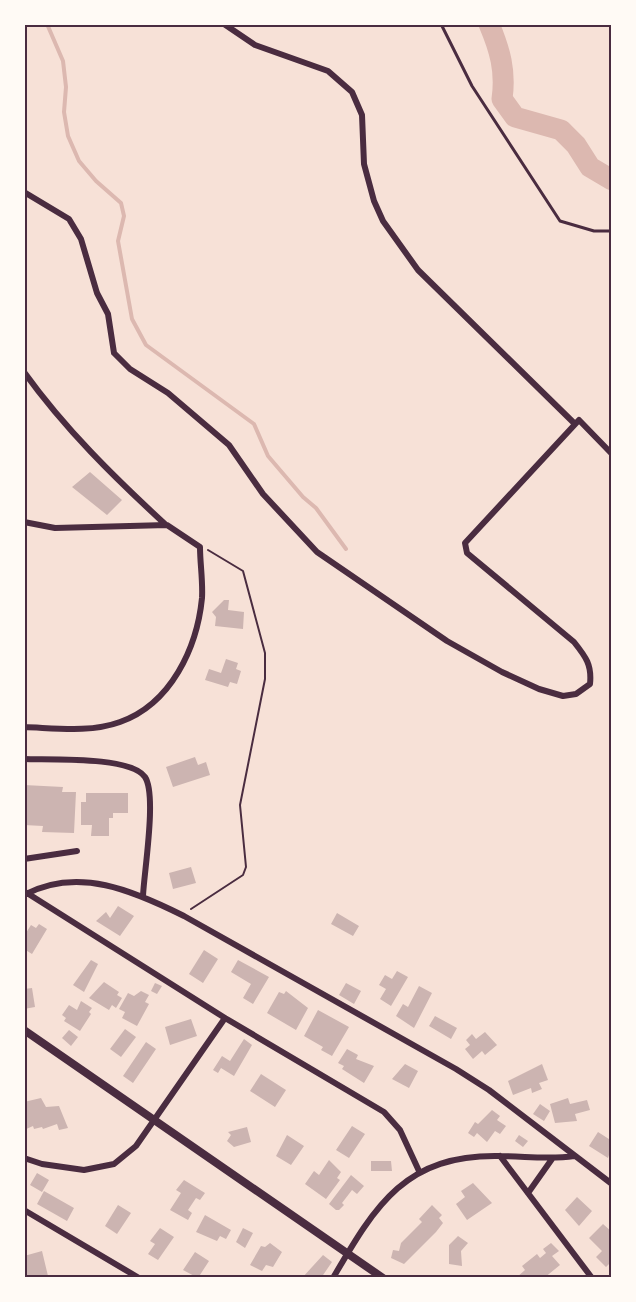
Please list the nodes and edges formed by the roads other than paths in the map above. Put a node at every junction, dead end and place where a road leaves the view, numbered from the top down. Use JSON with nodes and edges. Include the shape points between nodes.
{"nodes":[{"id":1,"x":224,"y":24,"type":"edge"},
{"id":2,"x":441,"y":24,"type":"edge"},
{"id":3,"x":24,"y":192,"type":"edge"},
{"id":4,"x":612,"y":231,"type":"edge"},
{"id":5,"x":24,"y":372,"type":"edge"},
{"id":6,"x":575,"y":424,"type":"junction"},
{"id":7,"x":612,"y":454,"type":"edge"},
{"id":8,"x":24,"y":522,"type":"edge"},
{"id":9,"x":166,"y":525,"type":"junction"},
{"id":10,"x":24,"y":727,"type":"edge"},
{"id":11,"x":24,"y":759,"type":"edge"},
{"id":12,"x":76,"y":851,"type":"dead end"},
{"id":13,"x":24,"y":859,"type":"edge"},
{"id":14,"x":26,"y":894,"type":"edge"},
{"id":15,"x":143,"y":896,"type":"junction"},
{"id":16,"x":225,"y":1018,"type":"junction"},
{"id":17,"x":24,"y":1030,"type":"edge"},
{"id":18,"x":153,"y":1119,"type":"junction"},
{"id":19,"x":500,"y":1156,"type":"junction"},
{"id":20,"x":574,"y":1156,"type":"junction"},
{"id":21,"x":24,"y":1158,"type":"edge"},
{"id":22,"x":552,"y":1159,"type":"junction"},
{"id":23,"x":419,"y":1172,"type":"junction"},
{"id":24,"x":612,"y":1184,"type":"edge"},
{"id":25,"x":528,"y":1193,"type":"junction"},
{"id":26,"x":24,"y":1210,"type":"edge"},
{"id":27,"x":348,"y":1252,"type":"junction"},
{"id":28,"x":139,"y":1278,"type":"edge"},
{"id":29,"x":333,"y":1278,"type":"edge"},
{"id":30,"x":383,"y":1278,"type":"edge"},
{"id":31,"x":592,"y":1278,"type":"edge"}],
"edges":[{"from":1,"to":6,"type":"street","via":[[255,45],[328,71],[352,92],[362,115],[364,164],[389,230],[418,270]]},
{"from":2,"to":4,"type":"lane","via":[[472,86],[560,221],[594,231]]},
{"from":3,"to":6,"type":"street","via":[[69,219],[75,229],[108,314],[114,353],[230,445],[263,494],[317,552],[447,641],[502,672],[563,696],[576,694],[590,684],[587,658],[574,642],[467,553],[465,543]]},
{"from":5,"to":9,"type":"street","via":[[77,438]]},
{"from":6,"to":7,"type":"street","via":[[579,420]]},
{"from":8,"to":9,"type":"street","via":[[55,528]]},
{"from":9,"to":10,"type":"street","via":[[200,547],[202,597],[189,651],[164,694],[140,714],[118,723],[82,729]]},
{"from":11,"to":15,"type":"street","via":[[100,762],[129,767],[145,777],[152,797]]},
{"from":12,"to":13,"type":"street"},
{"from":14,"to":15,"type":"street","via":[[65,881],[97,883]]},
{"from":14,"to":16,"type":"street"},
{"from":15,"to":20,"type":"street","via":[[464,1074]]},
{"from":16,"to":18,"type":"street"},
{"from":16,"to":23,"type":"street","via":[[384,1112],[400,1130]]},
{"from":17,"to":18,"type":"street"},
{"from":18,"to":21,"type":"street","via":[[136,1146],[114,1164],[96,1169],[67,1169]]},
{"from":18,"to":27,"type":"street"},
{"from":19,"to":22,"type":"street"},
{"from":19,"to":23,"type":"street","via":[[460,1157]]},
{"from":19,"to":25,"type":"street"},
{"from":20,"to":22,"type":"street"},
{"from":20,"to":24,"type":"street"},
{"from":22,"to":25,"type":"street"},
{"from":23,"to":27,"type":"street","via":[[385,1198]]},
{"from":25,"to":31,"type":"street"},
{"from":26,"to":28,"type":"street"},
{"from":27,"to":29,"type":"street"},
{"from":27,"to":30,"type":"street"}]}
